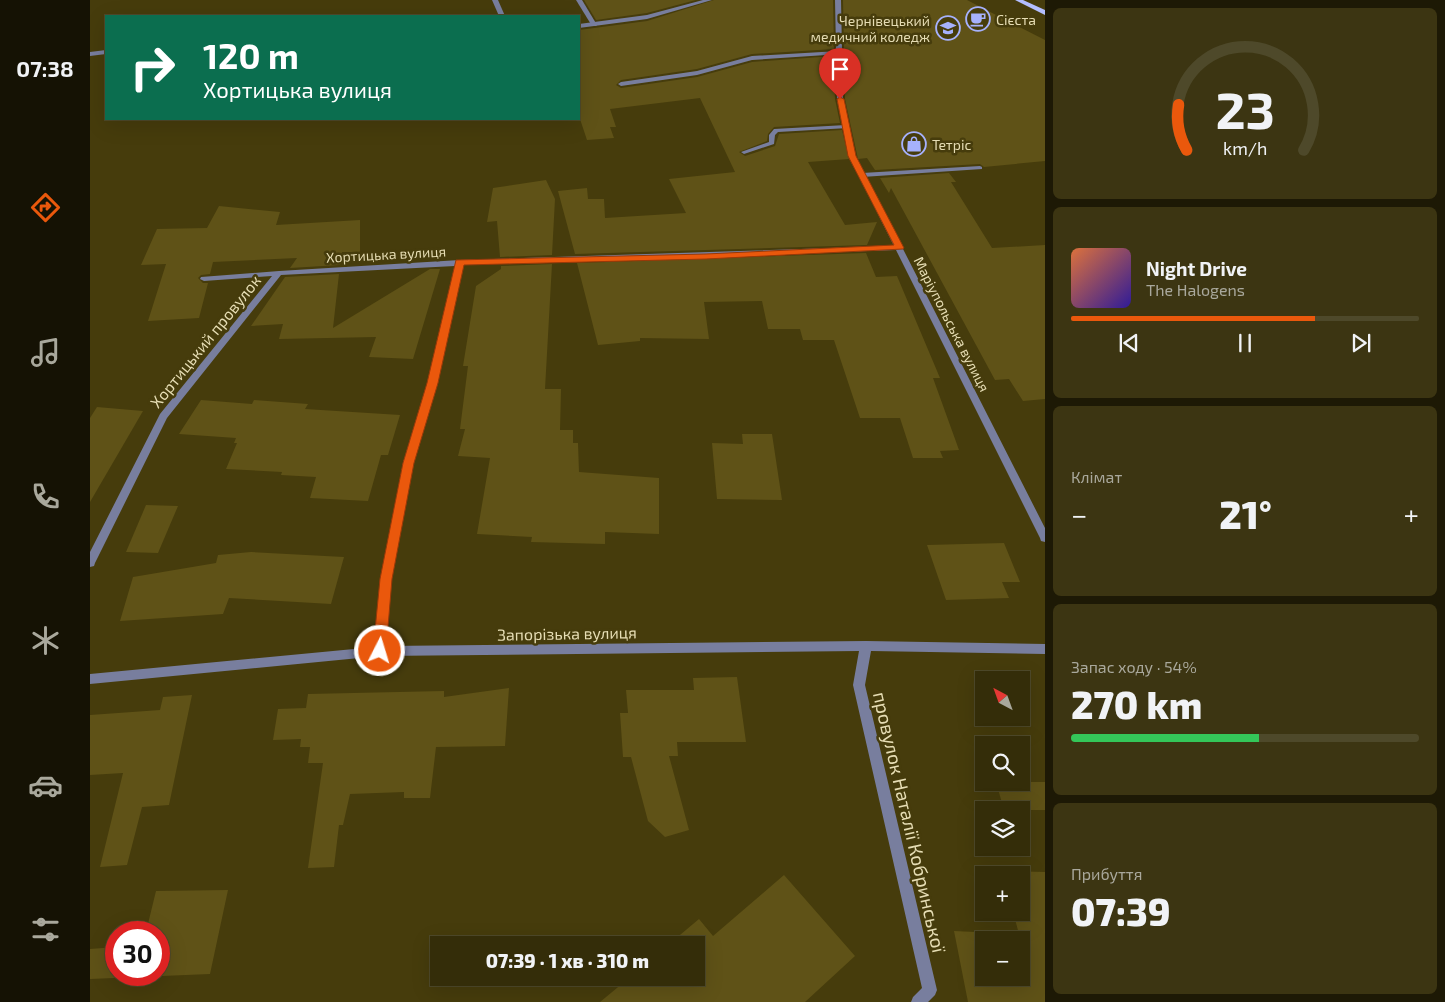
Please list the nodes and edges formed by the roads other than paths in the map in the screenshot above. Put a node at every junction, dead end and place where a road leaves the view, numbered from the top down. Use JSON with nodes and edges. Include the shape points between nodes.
{"nodes":[{"id":1,"x":495,"y":0,"type":"edge"},
{"id":2,"x":580,"y":0,"type":"edge"},
{"id":3,"x":709,"y":0,"type":"edge"},
{"id":4,"x":838,"y":0,"type":"edge"},
{"id":5,"x":1018,"y":0,"type":"edge"},
{"id":6,"x":1045,"y":14,"type":"edge"},
{"id":7,"x":502,"y":15,"type":"edge"},
{"id":8,"x":594,"y":25,"type":"junction"},
{"id":9,"x":580,"y":26,"type":"edge"},
{"id":10,"x":105,"y":52,"type":"edge"},
{"id":11,"x":839,"y":53,"type":"junction"},
{"id":12,"x":90,"y":54,"type":"edge"},
{"id":13,"x":621,"y":84,"type":"dead end"},
{"id":14,"x":846,"y":126,"type":"junction"},
{"id":15,"x":744,"y":152,"type":"dead end"},
{"id":16,"x":980,"y":168,"type":"dead end"},
{"id":17,"x":862,"y":175,"type":"junction"},
{"id":18,"x":900,"y":248,"type":"junction"},
{"id":19,"x":460,"y":262,"type":"junction"},
{"id":20,"x":279,"y":273,"type":"junction"},
{"id":21,"x":204,"y":279,"type":"dead end"},
{"id":22,"x":1045,"y":538,"type":"edge"},
{"id":23,"x":90,"y":563,"type":"edge"},
{"id":24,"x":866,"y":646,"type":"junction"},
{"id":25,"x":1045,"y":648,"type":"edge"},
{"id":26,"x":380,"y":651,"type":"junction"},
{"id":27,"x":90,"y":678,"type":"edge"},
{"id":28,"x":918,"y":1002,"type":"edge"}],
"edges":[{"from":1,"to":7,"type":"street"},
{"from":2,"to":8,"type":"street"},
{"from":3,"to":8,"type":"street","via":[[647,17]]},
{"from":4,"to":11,"type":"street","name":"Маріупольська вулиця"},
{"from":5,"to":6,"type":"main road"},
{"from":8,"to":9,"type":"street"},
{"from":10,"to":12,"type":"street"},
{"from":11,"to":13,"type":"street","via":[[752,58],[697,73]]},
{"from":11,"to":14,"type":"street","name":"Маріупольська вулиця","via":[[840,99]]},
{"from":14,"to":15,"type":"street","via":[[776,130],[772,142]]},
{"from":14,"to":17,"type":"street","name":"Маріупольська вулиця","via":[[852,156]]},
{"from":16,"to":17,"type":"street"},
{"from":17,"to":18,"type":"street","name":"Маріупольська вулиця"},
{"from":18,"to":19,"type":"street","name":"Хортицька вулиця"},
{"from":18,"to":22,"type":"street","name":"Маріупольська вулиця"},
{"from":19,"to":20,"type":"street","name":"Хортицька вулиця"},
{"from":19,"to":26,"type":"street","via":[[432,383],[408,463],[386,579]]},
{"from":20,"to":21,"type":"street","name":"Хортицька вулиця"},
{"from":20,"to":23,"type":"street","name":"Хортицький провулок","via":[[163,416]]},
{"from":24,"to":25,"type":"street","name":"Запорізька вулиця"},
{"from":24,"to":26,"type":"street","name":"Запорізька вулиця"},
{"from":24,"to":28,"type":"street","name":"провулок Наталії Кобринської","via":[[859,685],[930,990]]},
{"from":26,"to":27,"type":"street","name":"Запорізька вулиця"}]}
